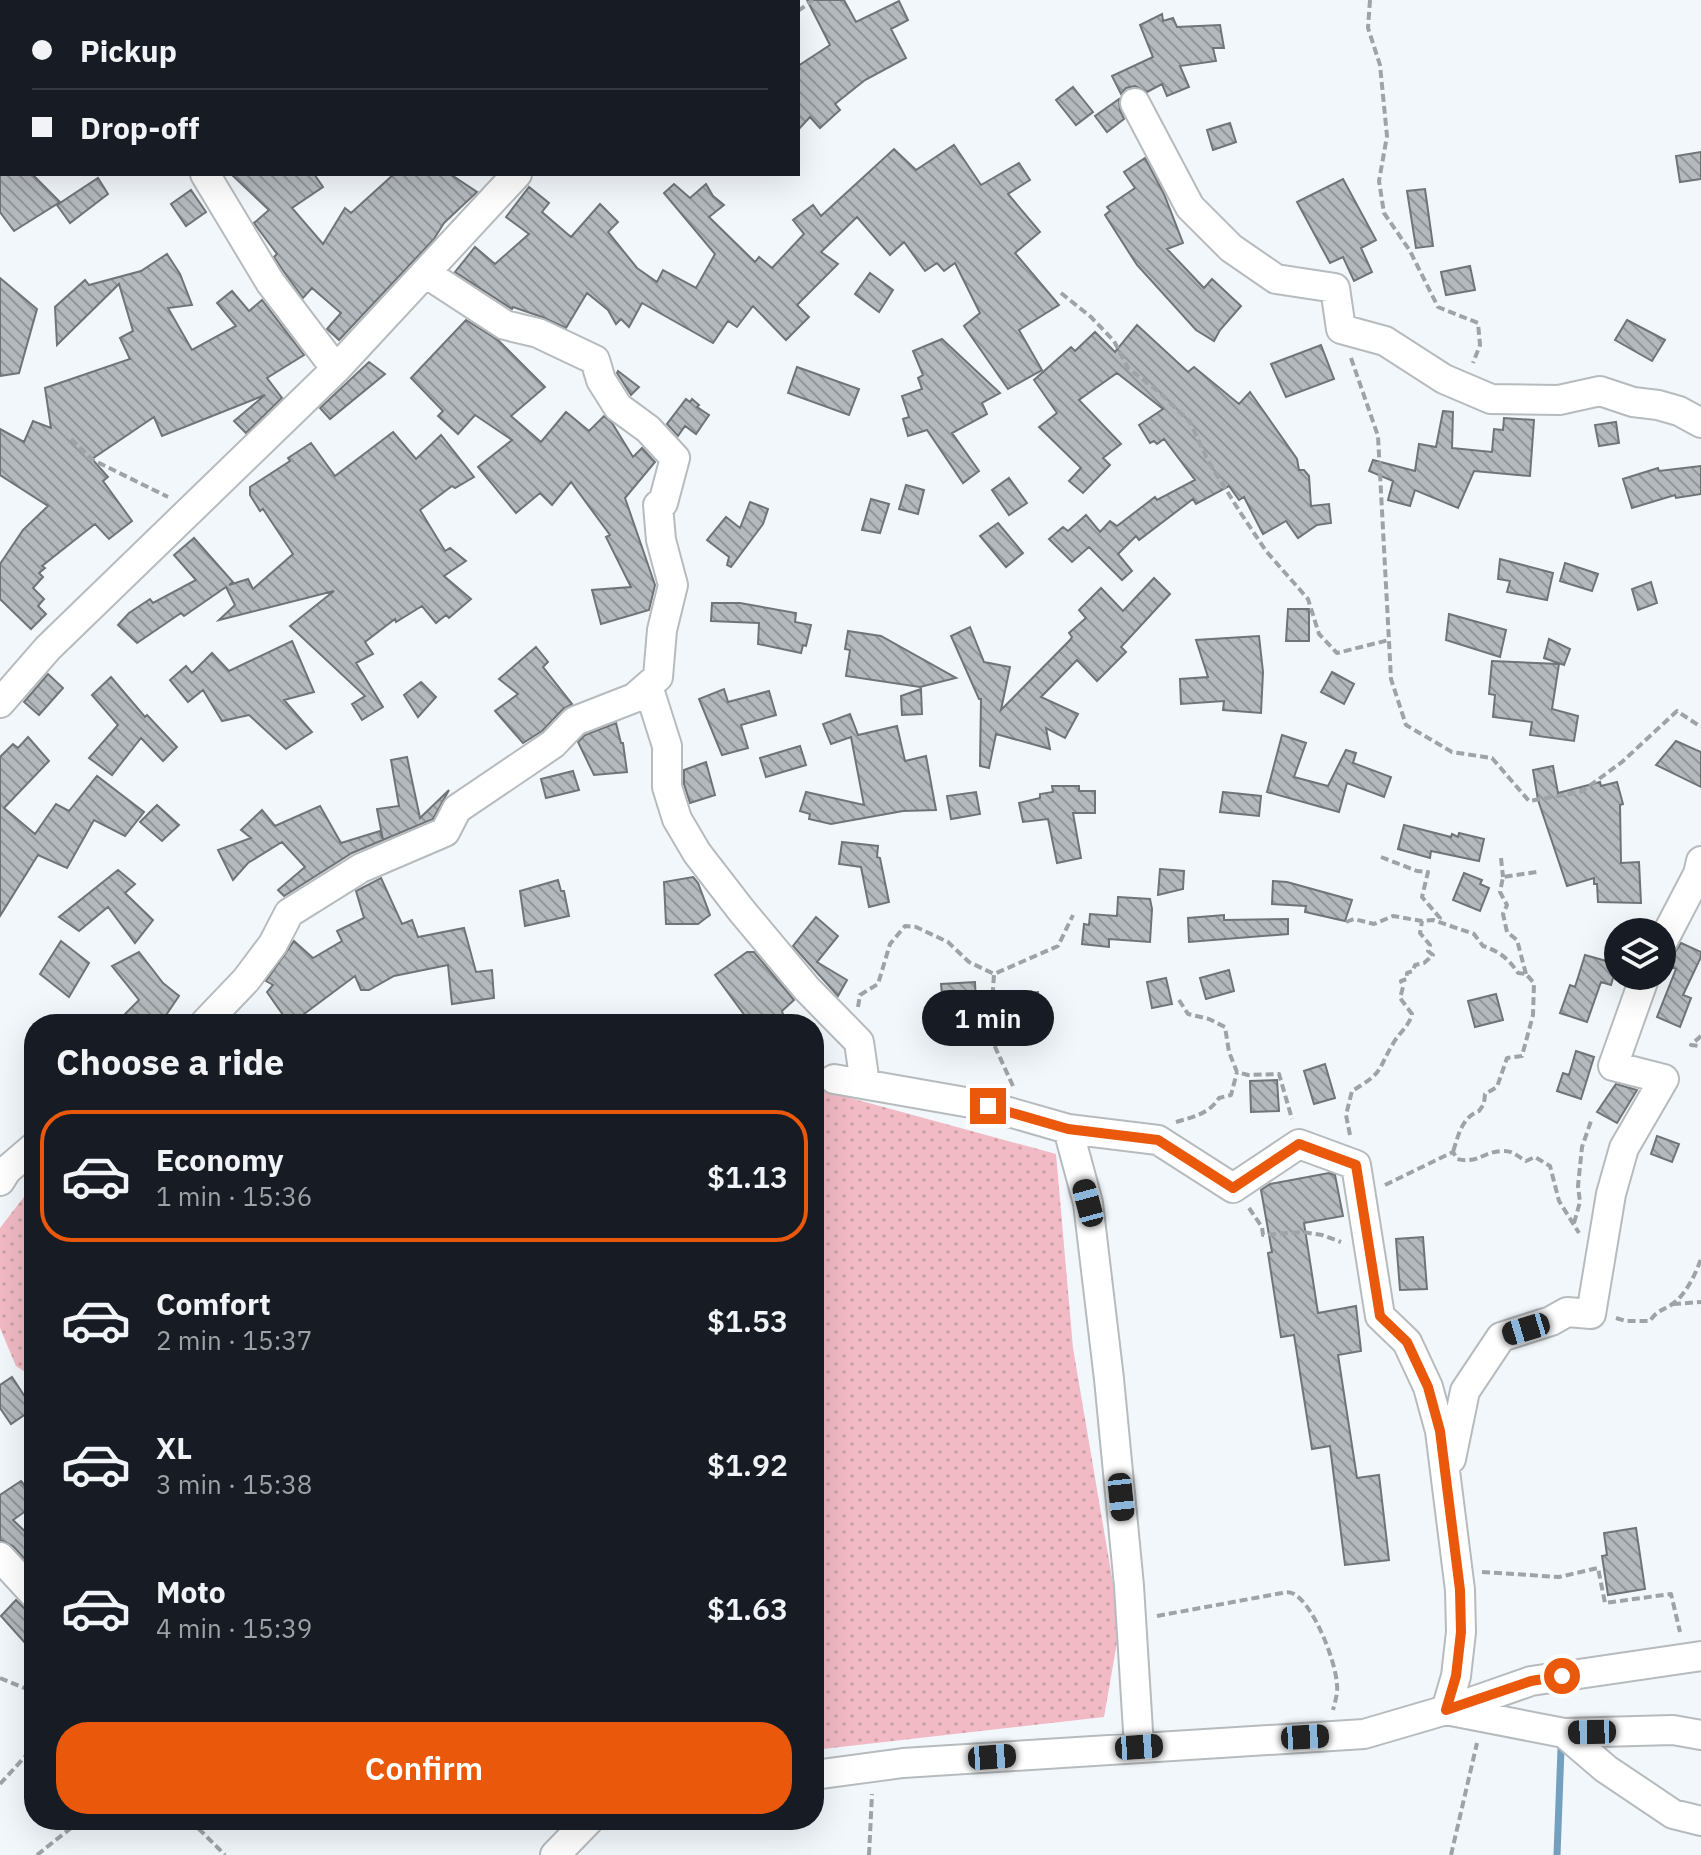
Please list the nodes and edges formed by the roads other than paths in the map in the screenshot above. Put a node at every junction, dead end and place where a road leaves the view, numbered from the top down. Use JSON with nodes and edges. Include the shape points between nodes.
{"nodes":[{"id":1,"x":1135,"y":103,"type":"dead end"},
{"id":2,"x":206,"y":176,"type":"edge"},
{"id":3,"x":515,"y":176,"type":"edge"},
{"id":4,"x":427,"y":274,"type":"junction"},
{"id":5,"x":336,"y":369,"type":"junction"},
{"id":6,"x":1701,"y":423,"type":"edge"},
{"id":7,"x":648,"y":686,"type":"junction"},
{"id":8,"x":0,"y":703,"type":"edge"},
{"id":9,"x":1701,"y":861,"type":"edge"},
{"id":10,"x":1675,"y":918,"type":"edge"},
{"id":11,"x":1640,"y":990,"type":"edge"},
{"id":12,"x":214,"y":1014,"type":"edge"},
{"id":13,"x":834,"y":1079,"type":"dead end"},
{"id":14,"x":865,"y":1084,"type":"junction"},
{"id":15,"x":1068,"y":1129,"type":"junction"},
{"id":16,"x":24,"y":1156,"type":"edge"},
{"id":17,"x":0,"y":1181,"type":"edge"},
{"id":18,"x":1447,"y":1477,"type":"junction"},
{"id":19,"x":0,"y":1557,"type":"edge"},
{"id":20,"x":24,"y":1583,"type":"edge"},
{"id":21,"x":1693,"y":1657,"type":"edge"},
{"id":22,"x":1446,"y":1710,"type":"junction"},
{"id":23,"x":1564,"y":1733,"type":"junction"},
{"id":24,"x":1701,"y":1735,"type":"edge"},
{"id":25,"x":1139,"y":1747,"type":"junction"},
{"id":26,"x":824,"y":1774,"type":"edge"},
{"id":27,"x":1701,"y":1821,"type":"edge"},
{"id":28,"x":579,"y":1830,"type":"edge"},
{"id":29,"x":555,"y":1855,"type":"edge"}],
"edges":[{"from":1,"to":6,"type":"street","via":[[1190,207],[1231,248],[1276,279],[1335,288],[1341,329],[1385,341],[1491,399],[1559,400],[1600,391],[1679,411]]},
{"from":2,"to":5,"type":"street","via":[[270,282]]},
{"from":3,"to":4,"type":"street"},
{"from":4,"to":5,"type":"street"},
{"from":4,"to":7,"type":"street","via":[[505,325],[538,333],[595,360],[618,407],[675,458],[663,503],[658,505],[673,585],[658,677]]},
{"from":5,"to":8,"type":"street","via":[[48,648]]},
{"from":7,"to":12,"type":"street","via":[[634,698],[575,721],[553,744],[457,809],[445,832],[361,868],[289,913],[273,944]]},
{"from":7,"to":14,"type":"street","via":[[667,746],[667,787],[677,819],[741,910],[859,1042]]},
{"from":9,"to":10,"type":"street"},
{"from":11,"to":18,"type":"street","via":[[1613,1066],[1664,1079],[1624,1148],[1591,1314],[1567,1312],[1501,1337],[1465,1391]]},
{"from":13,"to":14,"type":"street"},
{"from":14,"to":15,"type":"street","via":[[988,1106]]},
{"from":15,"to":18,"type":"street","via":[[1158,1140],[1233,1188],[1299,1144],[1356,1165],[1380,1316],[1407,1342],[1428,1387]]},
{"from":15,"to":25,"type":"street","via":[[1088,1203],[1109,1379]]},
{"from":16,"to":17,"type":"street"},
{"from":18,"to":22,"type":"street","via":[[1461,1632]]},
{"from":19,"to":20,"type":"street"},
{"from":21,"to":22,"type":"street","via":[[1531,1681]]},
{"from":22,"to":23,"type":"street"},
{"from":22,"to":25,"type":"street","via":[[1364,1734]]},
{"from":23,"to":24,"type":"street","via":[[1673,1730]]},
{"from":23,"to":27,"type":"street","via":[[1673,1814]]},
{"from":25,"to":26,"type":"street"},
{"from":28,"to":29,"type":"street"}]}
